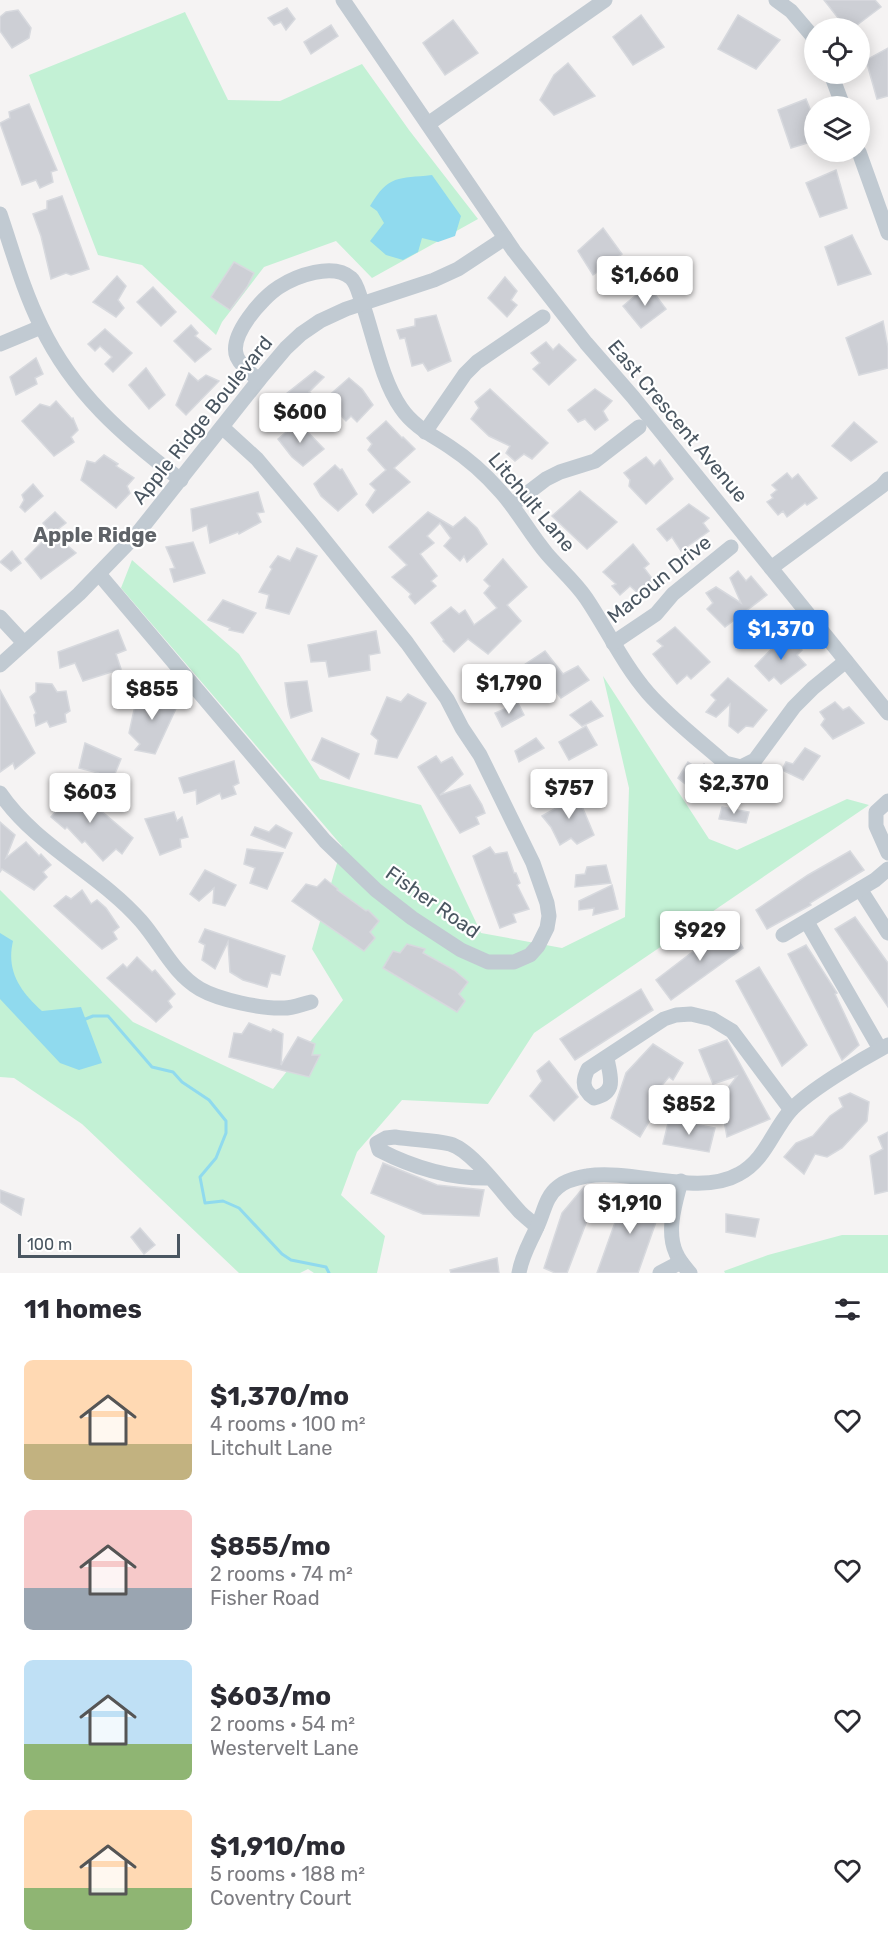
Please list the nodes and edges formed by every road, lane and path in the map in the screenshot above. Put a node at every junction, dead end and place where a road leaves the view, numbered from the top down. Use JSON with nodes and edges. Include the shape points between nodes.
{"nodes":[{"id":1,"x":343,"y":0,"type":"edge"},
{"id":2,"x":605,"y":0,"type":"edge"},
{"id":3,"x":776,"y":0,"type":"edge"},
{"id":4,"x":804,"y":26,"type":"edge"},
{"id":5,"x":428,"y":124,"type":"junction"},
{"id":6,"x":863,"y":162,"type":"edge"},
{"id":7,"x":0,"y":214,"type":"edge"},
{"id":8,"x":888,"y":233,"type":"edge"},
{"id":9,"x":505,"y":238,"type":"junction"},
{"id":10,"x":362,"y":304,"type":"junction"},
{"id":11,"x":543,"y":317,"type":"dead end"},
{"id":12,"x":41,"y":327,"type":"junction"},
{"id":13,"x":0,"y":344,"type":"edge"},
{"id":14,"x":259,"y":380,"type":"junction"},
{"id":15,"x":222,"y":427,"type":"junction"},
{"id":16,"x":639,"y":427,"type":"dead end"},
{"id":17,"x":425,"y":432,"type":"junction"},
{"id":18,"x":888,"y":479,"type":"edge"},
{"id":19,"x":181,"y":480,"type":"junction"},
{"id":20,"x":512,"y":505,"type":"junction"},
{"id":21,"x":731,"y":547,"type":"dead end"},
{"id":22,"x":771,"y":568,"type":"junction"},
{"id":23,"x":99,"y":574,"type":"junction"},
{"id":24,"x":0,"y":616,"type":"edge"},
{"id":25,"x":24,"y":643,"type":"junction"},
{"id":26,"x":614,"y":643,"type":"junction"},
{"id":27,"x":846,"y":661,"type":"junction"},
{"id":28,"x":0,"y":665,"type":"edge"},
{"id":29,"x":888,"y":712,"type":"edge"},
{"id":30,"x":0,"y":793,"type":"edge"},
{"id":31,"x":888,"y":801,"type":"edge"},
{"id":32,"x":888,"y":853,"type":"edge"},
{"id":33,"x":888,"y":869,"type":"edge"},
{"id":34,"x":860,"y":889,"type":"junction"},
{"id":35,"x":807,"y":922,"type":"junction"},
{"id":36,"x":888,"y":933,"type":"edge"},
{"id":37,"x":783,"y":935,"type":"dead end"},
{"id":38,"x":311,"y":1002,"type":"dead end"},
{"id":39,"x":884,"y":1047,"type":"edge"},
{"id":40,"x":607,"y":1057,"type":"dead end"},
{"id":41,"x":791,"y":1110,"type":"junction"},
{"id":42,"x":490,"y":1178,"type":"junction"},
{"id":43,"x":681,"y":1181,"type":"junction"},
{"id":44,"x":537,"y":1227,"type":"junction"},
{"id":45,"x":686,"y":1268,"type":"edge"},
{"id":46,"x":519,"y":1273,"type":"edge"},
{"id":47,"x":660,"y":1273,"type":"edge"}],
"edges":[{"from":1,"to":5,"type":"street","name":"East Crescent Avenue"},
{"from":2,"to":5,"type":"street"},
{"from":3,"to":4,"type":"street"},
{"from":5,"to":9,"type":"street","name":"East Crescent Avenue"},
{"from":6,"to":8,"type":"street"},
{"from":7,"to":12,"type":"street"},
{"from":9,"to":10,"type":"street","name":"Apple Ridge Boulevard","via":[[458,269]]},
{"from":9,"to":22,"type":"street","name":"East Crescent Avenue"},
{"from":10,"to":14,"type":"street","name":"Apple Ridge Boulevard","via":[[320,321],[301,334]]},
{"from":10,"to":14,"type":"street","name":"Litchult Lane","via":[[352,278],[339,271],[310,274],[278,288],[252,313],[237,338],[236,355],[240,363]]},
{"from":10,"to":17,"type":"street","name":"Litchult Lane","via":[[393,395]]},
{"from":11,"to":17,"type":"street","via":[[477,362]]},
{"from":12,"to":13,"type":"street"},
{"from":12,"to":19,"type":"street","via":[[69,374],[99,410],[135,445]]},
{"from":14,"to":15,"type":"street","name":"Apple Ridge Boulevard"},
{"from":15,"to":19,"type":"street","name":"Apple Ridge Boulevard"},
{"from":15,"to":23,"type":"street","name":"Fisher Road","via":[[256,459],[309,521],[447,699],[533,862],[549,916],[538,946],[530,955],[514,962],[488,962],[451,944],[376,890],[325,841]]},
{"from":16,"to":20,"type":"street","via":[[595,461],[546,479]]},
{"from":17,"to":20,"type":"street","name":"Litchult Lane","via":[[478,467]]},
{"from":18,"to":22,"type":"street"},
{"from":19,"to":23,"type":"street","name":"Apple Ridge Boulevard"},
{"from":20,"to":26,"type":"street","name":"Litchult Lane","via":[[584,596]]},
{"from":21,"to":26,"type":"street","name":"Macoun Drive","via":[[673,594],[656,614]]},
{"from":22,"to":27,"type":"street","name":"East Crescent Avenue"},
{"from":23,"to":25,"type":"street","name":"Apple Ridge Boulevard"},
{"from":24,"to":25,"type":"street"},
{"from":25,"to":28,"type":"street","name":"Apple Ridge Boulevard"},
{"from":26,"to":27,"type":"street","name":"Litchult Lane","via":[[649,695],[732,767],[755,760],[794,707]]},
{"from":27,"to":29,"type":"street","name":"East Crescent Avenue"},
{"from":30,"to":38,"type":"street","via":[[35,832],[118,897],[187,981],[203,991],[262,1008]]},
{"from":31,"to":32,"type":"street","via":[[876,812],[876,826]]},
{"from":33,"to":34,"type":"street"},
{"from":34,"to":35,"type":"street"},
{"from":34,"to":36,"type":"street"},
{"from":35,"to":37,"type":"street"},
{"from":35,"to":39,"type":"street"},
{"from":39,"to":41,"type":"street"},
{"from":40,"to":41,"type":"street","via":[[664,1019],[691,1014],[712,1018],[732,1031]]},
{"from":41,"to":43,"type":"street","via":[[762,1155],[740,1174],[708,1184]]},
{"from":42,"to":42,"type":"street","via":[[451,1144],[395,1137],[377,1143],[379,1150],[401,1162],[440,1174]]},
{"from":42,"to":44,"type":"street"},
{"from":43,"to":44,"type":"street","via":[[602,1174],[567,1181],[550,1195]]},
{"from":43,"to":45,"type":"street","via":[[672,1228],[676,1254]]},
{"from":44,"to":46,"type":"street"},
{"from":45,"to":47,"type":"street"}]}
